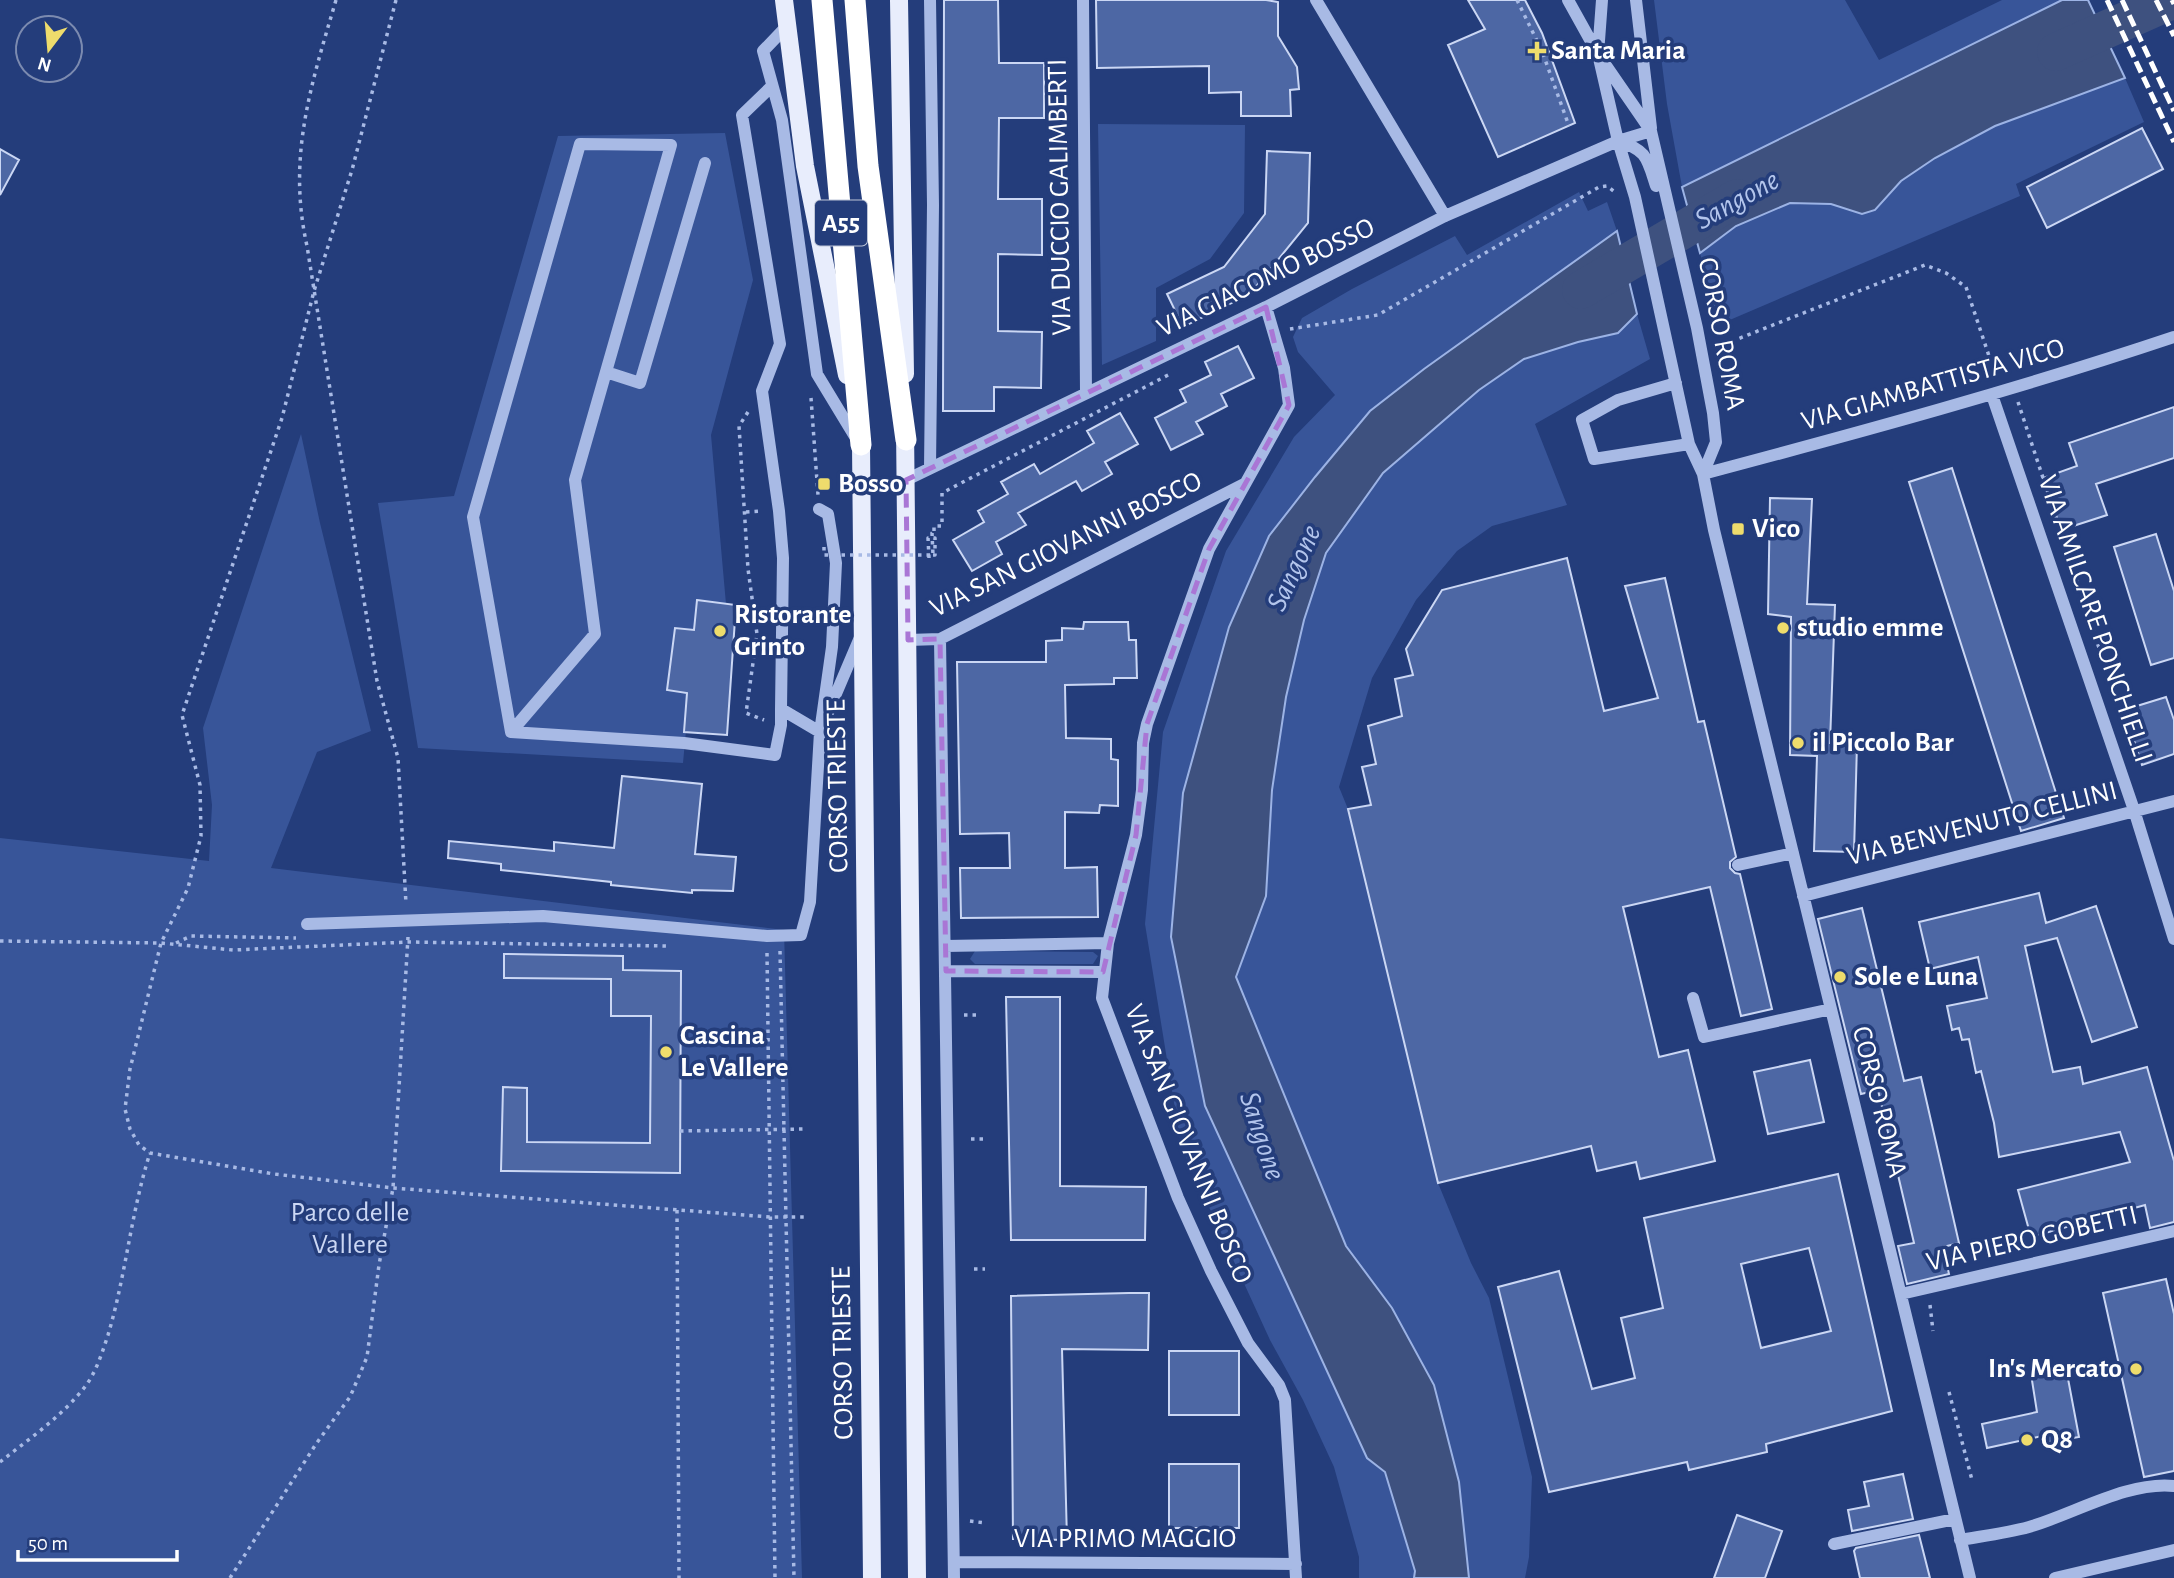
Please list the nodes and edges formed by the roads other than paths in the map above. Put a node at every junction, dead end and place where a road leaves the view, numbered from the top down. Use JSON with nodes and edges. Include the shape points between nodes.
{"nodes":[{"id":1,"x":784,"y":0,"type":"edge"},
{"id":2,"x":822,"y":0,"type":"edge"},
{"id":3,"x":856,"y":0,"type":"edge"},
{"id":4,"x":899,"y":0,"type":"edge"},
{"id":5,"x":930,"y":0,"type":"edge"},
{"id":6,"x":1083,"y":0,"type":"edge"},
{"id":7,"x":1316,"y":0,"type":"edge"},
{"id":8,"x":1567,"y":0,"type":"edge"},
{"id":9,"x":1602,"y":0,"type":"edge"},
{"id":10,"x":1636,"y":0,"type":"edge"},
{"id":11,"x":788,"y":25,"type":"junction"},
{"id":12,"x":1598,"y":54,"type":"junction"},
{"id":13,"x":772,"y":86,"type":"junction"},
{"id":14,"x":1651,"y":131,"type":"junction"},
{"id":15,"x":1618,"y":141,"type":"junction"},
{"id":16,"x":705,"y":163,"type":"dead end"},
{"id":17,"x":1667,"y":202,"type":"junction"},
{"id":18,"x":1445,"y":216,"type":"junction"},
{"id":19,"x":1266,"y":307,"type":"junction"},
{"id":20,"x":2174,"y":337,"type":"edge"},
{"id":21,"x":606,"y":372,"type":"junction"},
{"id":22,"x":1676,"y":383,"type":"junction"},
{"id":23,"x":1086,"y":393,"type":"junction"},
{"id":24,"x":1992,"y":395,"type":"junction"},
{"id":25,"x":906,"y":440,"type":"junction"},
{"id":26,"x":1689,"y":444,"type":"junction"},
{"id":27,"x":860,"y":445,"type":"junction"},
{"id":28,"x":930,"y":468,"type":"junction"},
{"id":29,"x":1703,"y":474,"type":"junction"},
{"id":30,"x":906,"y":480,"type":"junction"},
{"id":31,"x":1244,"y":484,"type":"junction"},
{"id":32,"x":819,"y":509,"type":"dead end"},
{"id":33,"x":862,"y":631,"type":"junction"},
{"id":34,"x":940,"y":639,"type":"junction"},
{"id":35,"x":908,"y":640,"type":"junction"},
{"id":36,"x":781,"y":709,"type":"junction"},
{"id":37,"x":511,"y":732,"type":"junction"},
{"id":38,"x":820,"y":732,"type":"junction"},
{"id":39,"x":2174,"y":801,"type":"edge"},
{"id":40,"x":2134,"y":810,"type":"junction"},
{"id":41,"x":1793,"y":853,"type":"junction"},
{"id":42,"x":1738,"y":865,"type":"dead end"},
{"id":43,"x":1803,"y":896,"type":"junction"},
{"id":44,"x":307,"y":924,"type":"dead end"},
{"id":45,"x":2174,"y":939,"type":"edge"},
{"id":46,"x":1108,"y":943,"type":"junction"},
{"id":47,"x":945,"y":946,"type":"junction"},
{"id":48,"x":946,"y":971,"type":"junction"},
{"id":49,"x":1103,"y":972,"type":"junction"},
{"id":50,"x":1693,"y":998,"type":"dead end"},
{"id":51,"x":1831,"y":1009,"type":"junction"},
{"id":52,"x":2174,"y":1231,"type":"edge"},
{"id":53,"x":1901,"y":1294,"type":"junction"},
{"id":54,"x":2174,"y":1486,"type":"edge"},
{"id":55,"x":1955,"y":1519,"type":"junction"},
{"id":56,"x":1960,"y":1540,"type":"junction"},
{"id":57,"x":1835,"y":1544,"type":"dead end"},
{"id":58,"x":2174,"y":1550,"type":"edge"},
{"id":59,"x":954,"y":1562,"type":"junction"},
{"id":60,"x":1296,"y":1571,"type":"edge"},
{"id":61,"x":1965,"y":1577,"type":"edge"},
{"id":62,"x":872,"y":1578,"type":"edge"},
{"id":63,"x":917,"y":1578,"type":"edge"},
{"id":64,"x":954,"y":1578,"type":"edge"},
{"id":65,"x":2055,"y":1578,"type":"edge"}],
"edges":[{"from":1,"to":11,"type":"main road","name":"CORSO TRIESTE"},
{"from":2,"to":27,"type":"highway","number":"A55"},
{"from":3,"to":25,"type":"highway","number":"A55","via":[[868,166]]},
{"from":4,"to":25,"type":"main road"},
{"from":5,"to":28,"type":"street"},
{"from":6,"to":23,"type":"street","name":"VIA DUCCIO GALIMBERTI"},
{"from":7,"to":18,"type":"street"},
{"from":8,"to":12,"type":"street","name":"CORSO ROMA"},
{"from":9,"to":12,"type":"street"},
{"from":10,"to":14,"type":"street"},
{"from":11,"to":13,"type":"street","via":[[763,51]]},
{"from":11,"to":27,"type":"main road","name":"CORSO TRIESTE","via":[[805,166]]},
{"from":12,"to":14,"type":"street","name":"CORSO ROMA"},
{"from":12,"to":15,"type":"street","name":"CORSO ROMA"},
{"from":13,"to":27,"type":"street","via":[[782,120],[817,374]]},
{"from":13,"to":36,"type":"street","via":[[742,115],[780,344],[762,390],[783,558]]},
{"from":14,"to":15,"type":"street","name":"VIA GIACOMO BOSSO"},
{"from":14,"to":17,"type":"street","name":"CORSO ROMA"},
{"from":15,"to":17,"type":"street","via":[[1639,149]]},
{"from":15,"to":18,"type":"street","name":"VIA GIACOMO BOSSO"},
{"from":15,"to":22,"type":"street","name":"CORSO ROMA"},
{"from":16,"to":21,"type":"street","via":[[640,383]]},
{"from":17,"to":29,"type":"street","name":"CORSO ROMA","via":[[1713,413],[1716,442]]},
{"from":18,"to":19,"type":"street","name":"VIA GIACOMO BOSSO"},
{"from":19,"to":23,"type":"street","name":"VIA GIACOMO BOSSO"},
{"from":19,"to":31,"type":"street","name":"VIA SAN GIOVANNI BOSCO","via":[[1284,368],[1289,405]]},
{"from":20,"to":24,"type":"street","name":"VIA GIAMBATTISTA VICO"},
{"from":21,"to":37,"type":"street","via":[[575,480],[595,634]]},
{"from":21,"to":37,"type":"street","via":[[671,145],[580,145],[473,517]]},
{"from":22,"to":26,"type":"street","name":"CORSO ROMA"},
{"from":22,"to":26,"type":"street","via":[[1618,400],[1582,420],[1594,459]]},
{"from":23,"to":28,"type":"street","name":"VIA GIACOMO BOSSO"},
{"from":24,"to":29,"type":"street","name":"VIA GIAMBATTISTA VICO"},
{"from":24,"to":40,"type":"street","name":"VIA AMILCARE PONCHIELLI"},
{"from":25,"to":30,"type":"main road"},
{"from":26,"to":29,"type":"street","name":"CORSO ROMA"},
{"from":27,"to":33,"type":"main road","name":"CORSO TRIESTE"},
{"from":28,"to":30,"type":"street","name":"VIA GIACOMO BOSSO"},
{"from":29,"to":41,"type":"street","name":"CORSO ROMA"},
{"from":30,"to":35,"type":"main road"},
{"from":31,"to":34,"type":"street","name":"VIA SAN GIOVANNI BOSCO"},
{"from":31,"to":46,"type":"street","name":"VIA SAN GIOVANNI BOSCO","via":[[1209,549],[1147,724],[1136,835]]},
{"from":32,"to":38,"type":"street","via":[[828,514],[836,563],[832,647]]},
{"from":33,"to":38,"type":"street"},
{"from":33,"to":62,"type":"main road","name":"CORSO TRIESTE"},
{"from":34,"to":35,"type":"street","name":"VIA SAN GIOVANNI BOSCO"},
{"from":34,"to":47,"type":"street"},
{"from":35,"to":63,"type":"main road"},
{"from":36,"to":37,"type":"street","via":[[775,755],[684,743]]},
{"from":36,"to":38,"type":"street"},
{"from":38,"to":44,"type":"street","via":[[810,902],[801,935],[542,916]]},
{"from":39,"to":40,"type":"street","name":"VIA BENVENUTO CELLINI"},
{"from":40,"to":43,"type":"street","name":"VIA BENVENUTO CELLINI"},
{"from":40,"to":45,"type":"street","name":"VIA AMILCARE PONCHIELLI"},
{"from":41,"to":42,"type":"street"},
{"from":41,"to":43,"type":"street","name":"CORSO ROMA"},
{"from":43,"to":51,"type":"street","name":"CORSO ROMA"},
{"from":46,"to":47,"type":"street"},
{"from":46,"to":49,"type":"street","name":"VIA SAN GIOVANNI BOSCO"},
{"from":47,"to":48,"type":"street"},
{"from":48,"to":49,"type":"street"},
{"from":48,"to":59,"type":"street"},
{"from":49,"to":60,"type":"street","name":"VIA SAN GIOVANNI BOSCO","via":[[1102,998],[1178,1198],[1248,1343],[1279,1385],[1285,1401]]},
{"from":50,"to":51,"type":"street","via":[[1704,1037]]},
{"from":51,"to":53,"type":"street","name":"CORSO ROMA"},
{"from":52,"to":53,"type":"street","name":"VIA PIERO GOBETTI"},
{"from":53,"to":55,"type":"street","name":"CORSO ROMA"},
{"from":54,"to":56,"type":"street","via":[[2121,1494],[2028,1527]]},
{"from":55,"to":56,"type":"street","name":"CORSO ROMA"},
{"from":55,"to":57,"type":"street"},
{"from":56,"to":61,"type":"street","name":"CORSO ROMA"},
{"from":58,"to":65,"type":"street"},
{"from":59,"to":60,"type":"street","name":"VIA PRIMO MAGGIO"},
{"from":59,"to":64,"type":"street"}]}
